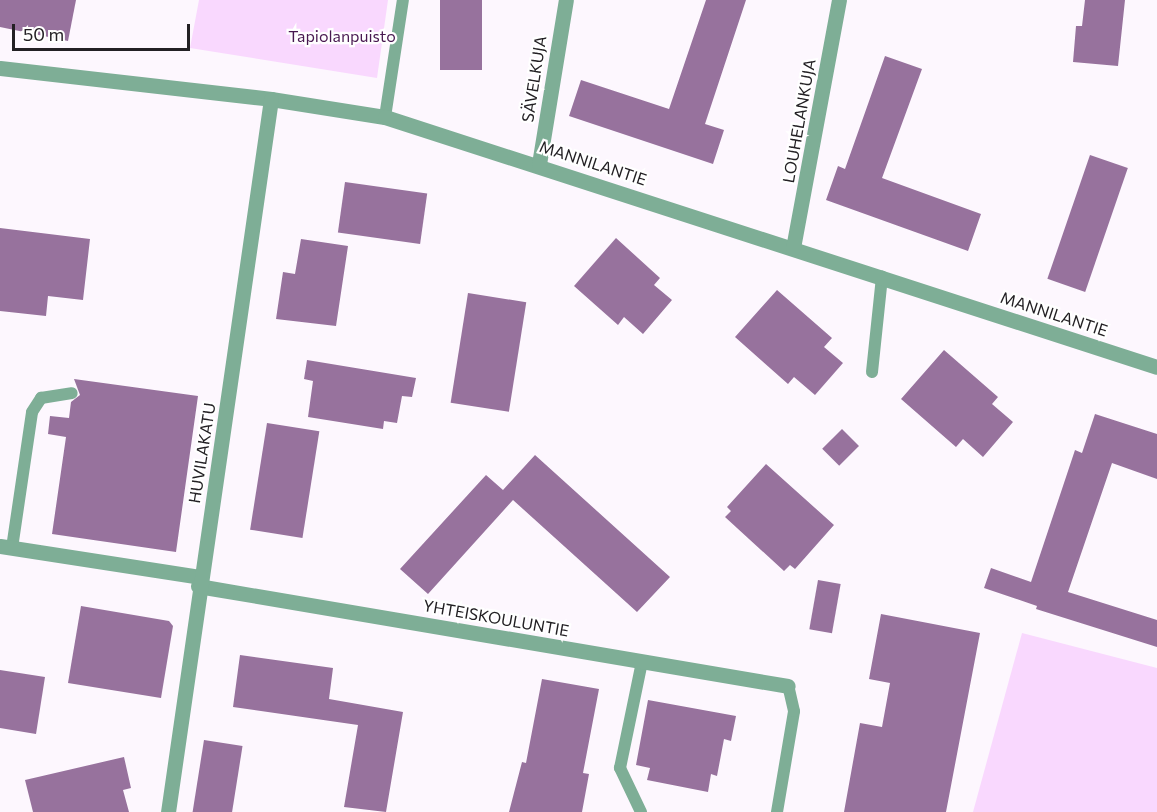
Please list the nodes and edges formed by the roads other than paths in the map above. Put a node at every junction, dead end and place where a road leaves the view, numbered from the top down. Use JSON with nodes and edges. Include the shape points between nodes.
{"nodes":[{"id":1,"x":403,"y":0,"type":"edge"},
{"id":2,"x":566,"y":0,"type":"edge"},
{"id":3,"x":839,"y":0,"type":"edge"},
{"id":4,"x":0,"y":68,"type":"edge"},
{"id":5,"x":271,"y":99,"type":"junction"},
{"id":6,"x":386,"y":117,"type":"junction"},
{"id":7,"x":539,"y":164,"type":"junction"},
{"id":8,"x":793,"y":248,"type":"junction"},
{"id":9,"x":882,"y":277,"type":"junction"},
{"id":10,"x":1157,"y":367,"type":"edge"},
{"id":11,"x":872,"y":372,"type":"dead end"},
{"id":12,"x":72,"y":393,"type":"dead end"},
{"id":13,"x":6,"y":547,"type":"edge"},
{"id":14,"x":199,"y":582,"type":"junction"},
{"id":15,"x":642,"y":662,"type":"junction"},
{"id":16,"x":788,"y":686,"type":"joint"},
{"id":17,"x":168,"y":812,"type":"edge"},
{"id":18,"x":641,"y":812,"type":"edge"},
{"id":19,"x":777,"y":812,"type":"edge"}],
"edges":[{"from":1,"to":6,"type":"lane"},
{"from":2,"to":7,"type":"street","name":"SÄVELKUJA"},
{"from":3,"to":8,"type":"street","name":"LOUHELANKUJA"},
{"from":4,"to":5,"type":"street","name":"MANNILANTIE"},
{"from":5,"to":6,"type":"street","name":"MANNILANTIE"},
{"from":5,"to":14,"type":"street","name":"HUVILAKATU","via":[[231,391]]},
{"from":6,"to":7,"type":"street","name":"MANNILANTIE"},
{"from":7,"to":8,"type":"street","name":"MANNILANTIE"},
{"from":8,"to":9,"type":"street","name":"MANNILANTIE"},
{"from":9,"to":10,"type":"street","name":"MANNILANTIE"},
{"from":9,"to":11,"type":"lane"},
{"from":12,"to":13,"type":"lane","via":[[41,398],[32,412]]},
{"from":13,"to":14,"type":"street","name":"YHTEISKOULUNTIE"},
{"from":14,"to":15,"type":"street","name":"YHTEISKOULUNTIE"},
{"from":14,"to":17,"type":"street","name":"HUVILAKATU"},
{"from":15,"to":16,"type":"street","name":"YHTEISKOULUNTIE"},
{"from":15,"to":18,"type":"lane","via":[[620,768]]},
{"from":16,"to":19,"type":"lane","via":[[794,711]]}]}
